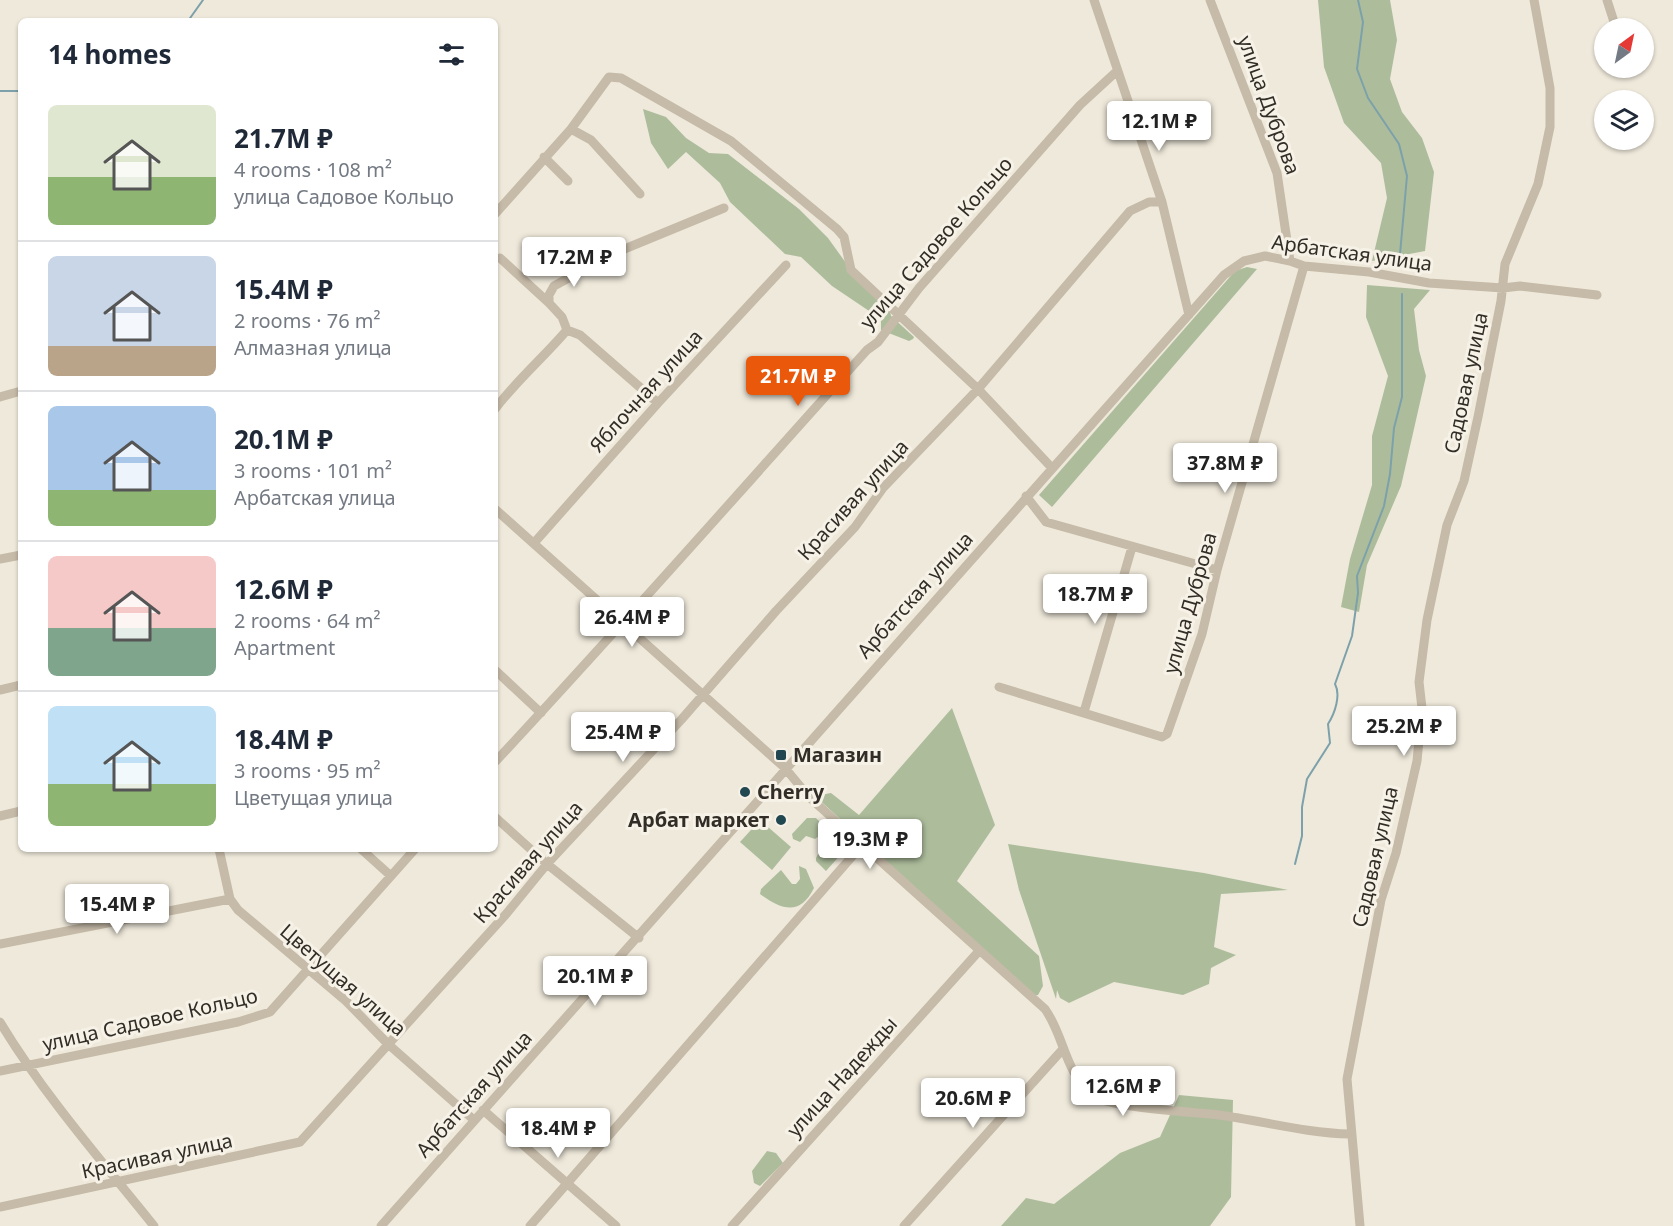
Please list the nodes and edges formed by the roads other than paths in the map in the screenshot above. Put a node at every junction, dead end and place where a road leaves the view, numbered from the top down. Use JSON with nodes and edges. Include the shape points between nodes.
{"nodes":[{"id":1,"x":1094,"y":0,"type":"edge"},
{"id":2,"x":1210,"y":0,"type":"edge"},
{"id":3,"x":1534,"y":0,"type":"edge"},
{"id":4,"x":1607,"y":0,"type":"edge"},
{"id":5,"x":1613,"y":18,"type":"edge"},
{"id":6,"x":1117,"y":71,"type":"junction"},
{"id":7,"x":571,"y":129,"type":"junction"},
{"id":8,"x":544,"y":157,"type":"junction"},
{"id":9,"x":568,"y":180,"type":"dead end"},
{"id":10,"x":640,"y":194,"type":"dead end"},
{"id":11,"x":1162,"y":202,"type":"junction"},
{"id":12,"x":724,"y":208,"type":"dead end"},
{"id":13,"x":498,"y":211,"type":"edge"},
{"id":14,"x":500,"y":258,"type":"dead end"},
{"id":15,"x":1290,"y":261,"type":"junction"},
{"id":16,"x":786,"y":265,"type":"dead end"},
{"id":17,"x":1304,"y":266,"type":"junction"},
{"id":18,"x":1503,"y":288,"type":"junction"},
{"id":19,"x":1596,"y":295,"type":"dead end"},
{"id":20,"x":549,"y":303,"type":"junction"},
{"id":21,"x":1189,"y":315,"type":"junction"},
{"id":22,"x":899,"y":316,"type":"junction"},
{"id":23,"x":567,"y":330,"type":"junction"},
{"id":24,"x":978,"y":388,"type":"junction"},
{"id":25,"x":18,"y":392,"type":"edge"},
{"id":26,"x":0,"y":397,"type":"edge"},
{"id":27,"x":658,"y":403,"type":"junction"},
{"id":28,"x":498,"y":405,"type":"edge"},
{"id":29,"x":1052,"y":468,"type":"junction"},
{"id":30,"x":1026,"y":496,"type":"junction"},
{"id":31,"x":498,"y":512,"type":"edge"},
{"id":32,"x":534,"y":543,"type":"junction"},
{"id":33,"x":1132,"y":547,"type":"junction"},
{"id":34,"x":18,"y":556,"type":"edge"},
{"id":35,"x":0,"y":559,"type":"edge"},
{"id":36,"x":1217,"y":570,"type":"junction"},
{"id":37,"x":625,"y":622,"type":"junction"},
{"id":38,"x":498,"y":673,"type":"edge"},
{"id":39,"x":18,"y":686,"type":"edge"},
{"id":40,"x":999,"y":687,"type":"dead end"},
{"id":41,"x":0,"y":690,"type":"edge"},
{"id":42,"x":702,"y":694,"type":"junction"},
{"id":43,"x":1084,"y":712,"type":"junction"},
{"id":44,"x":541,"y":713,"type":"junction"},
{"id":45,"x":498,"y":759,"type":"edge"},
{"id":46,"x":785,"y":768,"type":"junction"},
{"id":47,"x":18,"y":813,"type":"edge"},
{"id":48,"x":0,"y":816,"type":"edge"},
{"id":49,"x":498,"y":820,"type":"edge"},
{"id":50,"x":862,"y":845,"type":"junction"},
{"id":51,"x":220,"y":852,"type":"edge"},
{"id":52,"x":364,"y":852,"type":"edge"},
{"id":53,"x":412,"y":852,"type":"edge"},
{"id":54,"x":548,"y":864,"type":"junction"},
{"id":55,"x":391,"y":876,"type":"junction"},
{"id":56,"x":230,"y":899,"type":"junction"},
{"id":57,"x":639,"y":938,"type":"junction"},
{"id":58,"x":0,"y":944,"type":"edge"},
{"id":59,"x":979,"y":951,"type":"junction"},
{"id":60,"x":309,"y":971,"type":"junction"},
{"id":61,"x":0,"y":1022,"type":"edge"},
{"id":62,"x":388,"y":1044,"type":"junction"},
{"id":63,"x":1063,"y":1049,"type":"junction"},
{"id":64,"x":30,"y":1065,"type":"junction"},
{"id":65,"x":0,"y":1071,"type":"edge"},
{"id":66,"x":483,"y":1110,"type":"junction"},
{"id":67,"x":474,"y":1120,"type":"junction"},
{"id":68,"x":1350,"y":1134,"type":"junction"},
{"id":69,"x":116,"y":1181,"type":"junction"},
{"id":70,"x":566,"y":1185,"type":"junction"},
{"id":71,"x":0,"y":1207,"type":"edge"},
{"id":72,"x":154,"y":1226,"type":"edge"},
{"id":73,"x":381,"y":1226,"type":"edge"},
{"id":74,"x":530,"y":1226,"type":"edge"},
{"id":75,"x":616,"y":1226,"type":"edge"},
{"id":76,"x":732,"y":1226,"type":"edge"},
{"id":77,"x":904,"y":1226,"type":"edge"},
{"id":78,"x":1360,"y":1226,"type":"edge"}],
"edges":[{"from":1,"to":6,"type":"street"},
{"from":2,"to":15,"type":"street","name":"улица Дуброва","via":[[1277,173]]},
{"from":3,"to":18,"type":"street","name":"Садовая улица","via":[[1550,88],[1550,127],[1538,184],[1506,264]]},
{"from":4,"to":5,"type":"street"},
{"from":6,"to":11,"type":"street"},
{"from":6,"to":22,"type":"street","name":"улица Садовое Кольцо","via":[[1080,105],[919,288]]},
{"from":7,"to":8,"type":"street"},
{"from":7,"to":10,"type":"street","via":[[591,140]]},
{"from":7,"to":22,"type":"street","via":[[609,78],[621,78],[669,104],[731,141],[837,229],[844,237],[851,270]]},
{"from":8,"to":9,"type":"street"},
{"from":8,"to":13,"type":"street"},
{"from":11,"to":21,"type":"street"},
{"from":11,"to":24,"type":"street","name":"Красивая улица","via":[[1149,202],[1130,211]]},
{"from":12,"to":20,"type":"street","via":[[566,277],[554,286]]},
{"from":14,"to":20,"type":"street"},
{"from":15,"to":17,"type":"street","name":"Арбатская улица"},
{"from":15,"to":21,"type":"street","name":"Арбатская улица","via":[[1265,256],[1244,261],[1224,275]]},
{"from":16,"to":27,"type":"street","name":"Яблочная улица"},
{"from":17,"to":18,"type":"street","name":"Арбатская улица","via":[[1429,283]]},
{"from":17,"to":36,"type":"street","name":"улица Дуброва"},
{"from":18,"to":19,"type":"street","name":"Арбатская улица","via":[[1520,286]]},
{"from":18,"to":68,"type":"street","name":"Садовая улица","via":[[1464,481],[1447,525],[1427,620],[1419,682],[1422,708],[1417,761],[1381,900],[1347,1079]]},
{"from":20,"to":23,"type":"street","via":[[562,317]]},
{"from":21,"to":29,"type":"street","name":"Арбатская улица"},
{"from":22,"to":24,"type":"street"},
{"from":22,"to":37,"type":"street","name":"улица Садовое Кольцо"},
{"from":23,"to":27,"type":"street","via":[[580,335]]},
{"from":23,"to":28,"type":"street"},
{"from":24,"to":29,"type":"street"},
{"from":24,"to":42,"type":"street","name":"Красивая улица","via":[[883,488],[855,526]]},
{"from":25,"to":26,"type":"street"},
{"from":27,"to":32,"type":"street","name":"Яблочная улица"},
{"from":29,"to":30,"type":"street","name":"Арбатская улица"},
{"from":30,"to":33,"type":"street","via":[[1046,522]]},
{"from":30,"to":46,"type":"street","name":"Арбатская улица"},
{"from":31,"to":32,"type":"street"},
{"from":32,"to":37,"type":"street"},
{"from":33,"to":36,"type":"street"},
{"from":33,"to":43,"type":"street"},
{"from":34,"to":35,"type":"street"},
{"from":36,"to":43,"type":"street","name":"улица Дуброва","via":[[1202,634],[1167,734],[1162,737]]},
{"from":37,"to":42,"type":"street"},
{"from":37,"to":44,"type":"street","name":"улица Садовое Кольцо"},
{"from":38,"to":44,"type":"street"},
{"from":39,"to":41,"type":"street"},
{"from":40,"to":43,"type":"street"},
{"from":42,"to":46,"type":"street"},
{"from":42,"to":54,"type":"street","name":"Красивая улица"},
{"from":44,"to":45,"type":"street","name":"улица Садовое Кольцо"},
{"from":46,"to":50,"type":"street","via":[[809,797]]},
{"from":46,"to":57,"type":"street","name":"Арбатская улица"},
{"from":47,"to":48,"type":"street"},
{"from":49,"to":54,"type":"street"},
{"from":50,"to":59,"type":"street"},
{"from":50,"to":70,"type":"street"},
{"from":51,"to":56,"type":"street"},
{"from":52,"to":55,"type":"street"},
{"from":53,"to":55,"type":"street","name":"улица Садовое Кольцо"},
{"from":54,"to":57,"type":"street"},
{"from":54,"to":62,"type":"street","name":"Красивая улица"},
{"from":55,"to":60,"type":"street","name":"улица Садовое Кольцо"},
{"from":56,"to":58,"type":"street"},
{"from":56,"to":60,"type":"street","name":"Цветущая улица","via":[[269,939]]},
{"from":57,"to":66,"type":"street","name":"Арбатская улица"},
{"from":59,"to":63,"type":"street","via":[[1045,1009],[1056,1024]]},
{"from":59,"to":76,"type":"street","name":"улица Надежды"},
{"from":60,"to":62,"type":"street","name":"Цветущая улица","via":[[346,1001]]},
{"from":60,"to":64,"type":"street","name":"улица Садовое Кольцо","via":[[270,1012],[254,1018]]},
{"from":61,"to":64,"type":"street"},
{"from":62,"to":67,"type":"street","name":"Цветущая улица"},
{"from":62,"to":69,"type":"street","name":"Красивая улица","via":[[300,1142]]},
{"from":63,"to":68,"type":"street","via":[[1078,1081],[1095,1097],[1135,1106]]},
{"from":63,"to":77,"type":"street"},
{"from":64,"to":65,"type":"street","name":"улица Садовое Кольцо"},
{"from":64,"to":69,"type":"street"},
{"from":66,"to":67,"type":"street","name":"Арбатская улица"},
{"from":66,"to":70,"type":"street"},
{"from":67,"to":73,"type":"street","name":"Арбатская улица"},
{"from":68,"to":78,"type":"street","name":"Садовая улица"},
{"from":69,"to":71,"type":"street","name":"Красивая улица"},
{"from":69,"to":72,"type":"street"},
{"from":70,"to":74,"type":"street"},
{"from":70,"to":75,"type":"street"}]}
